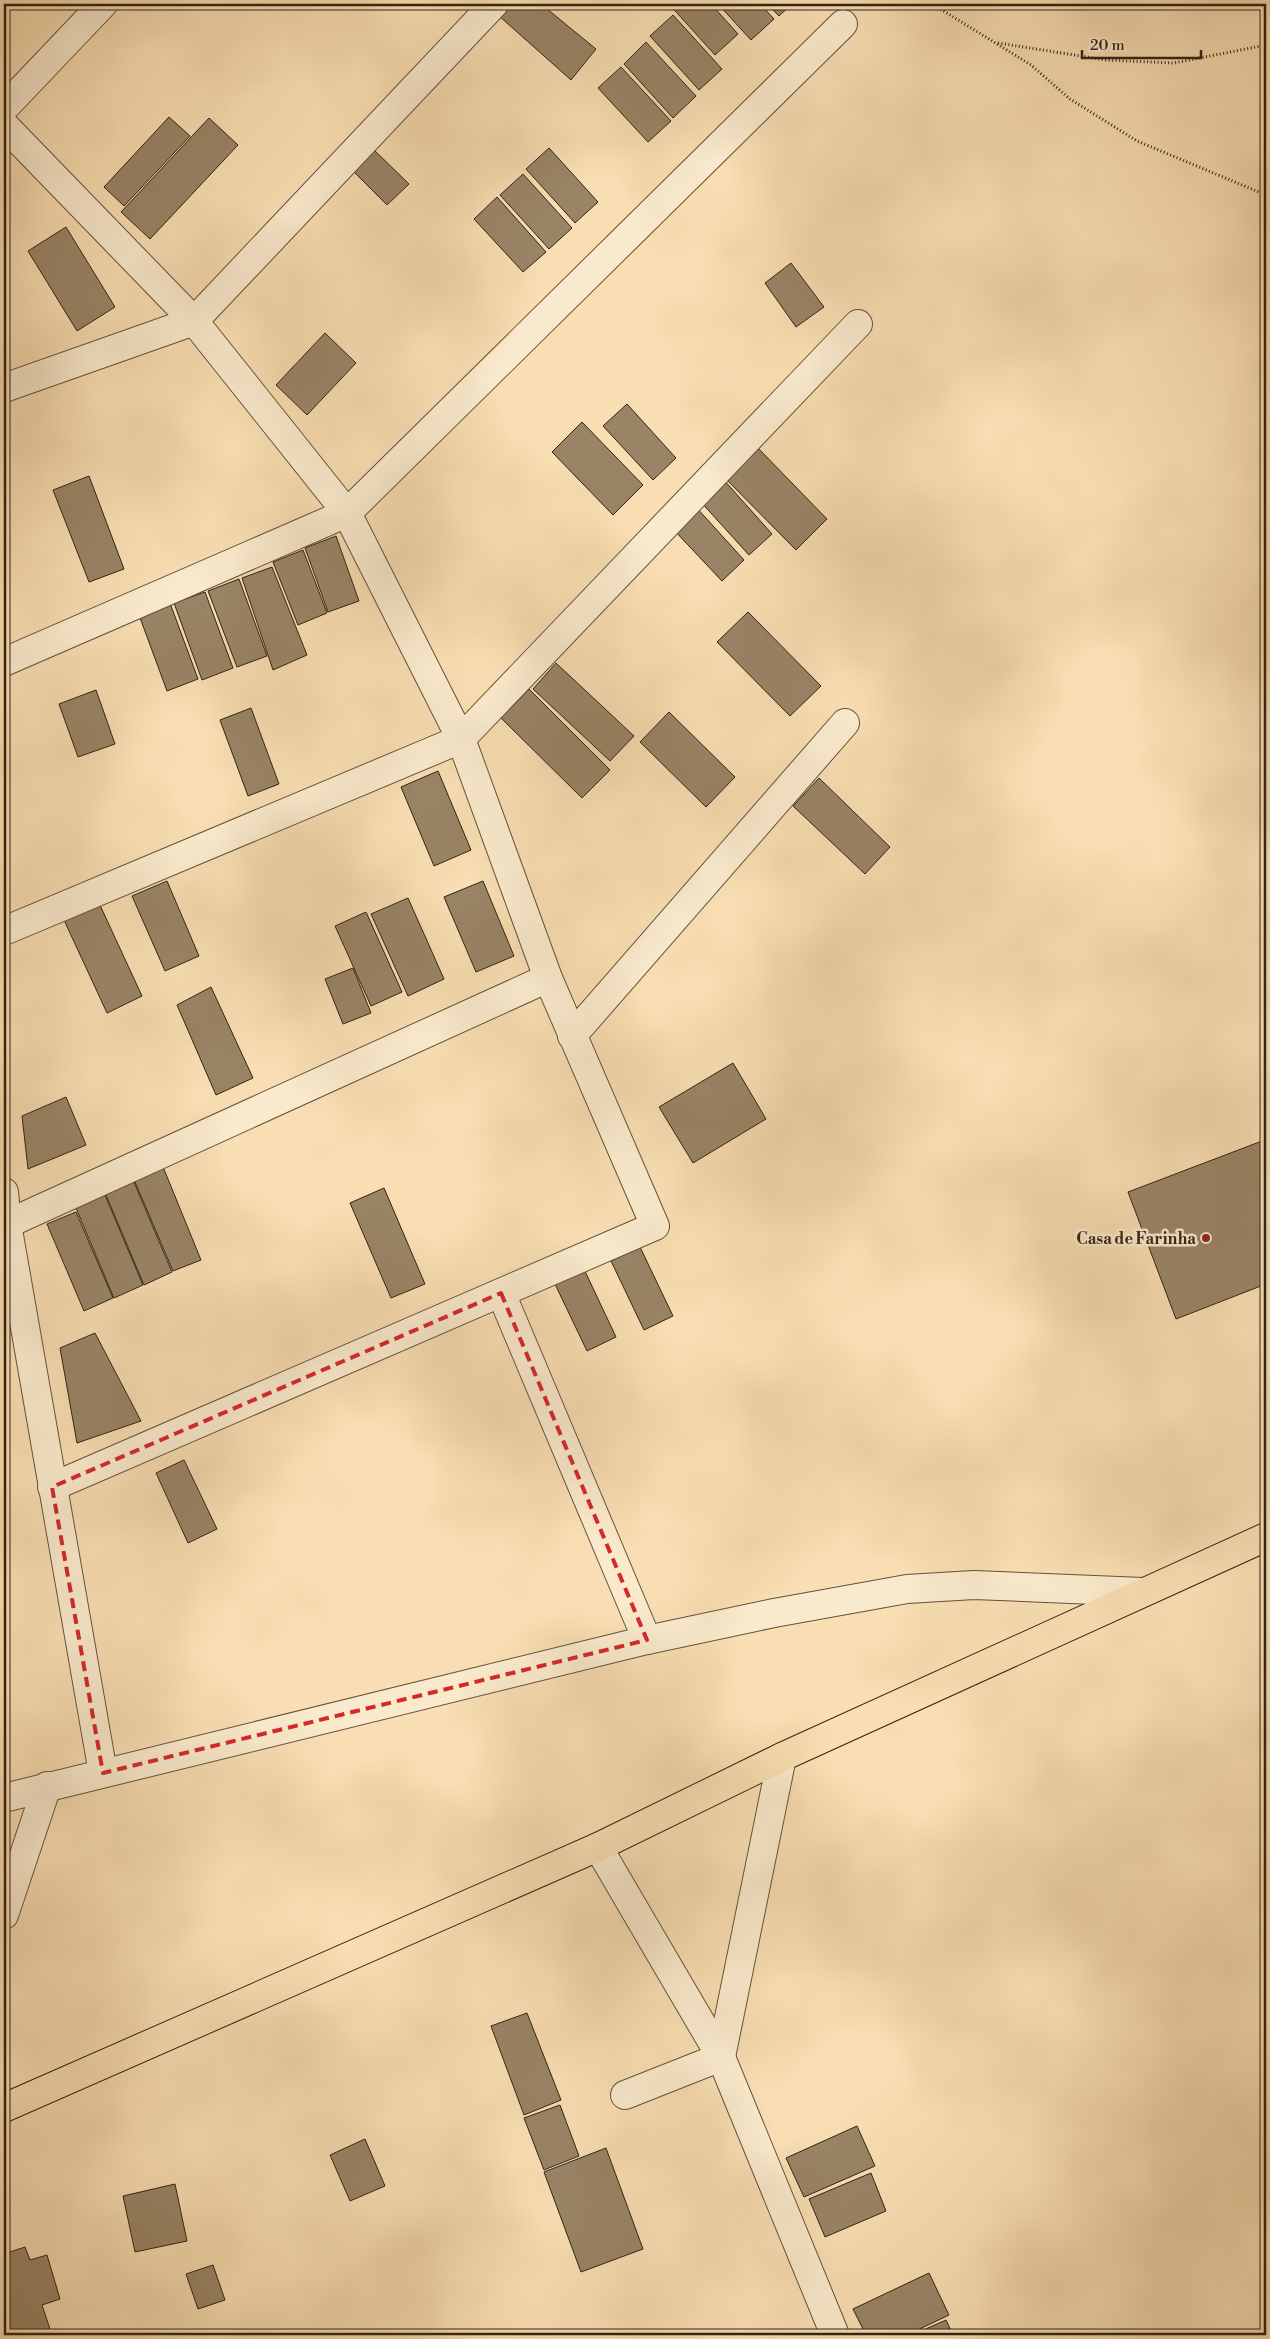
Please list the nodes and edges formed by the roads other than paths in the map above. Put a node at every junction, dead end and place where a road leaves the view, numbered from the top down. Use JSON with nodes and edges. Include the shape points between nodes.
{"nodes":[{"id":1,"x":103,"y":4,"type":"edge"},
{"id":2,"x":494,"y":4,"type":"edge"},
{"id":3,"x":843,"y":24,"type":"dead end"},
{"id":4,"x":4,"y":108,"type":"edge"},
{"id":5,"x":4,"y":125,"type":"edge"},
{"id":6,"x":194,"y":322,"type":"junction"},
{"id":7,"x":858,"y":324,"type":"dead end"},
{"id":8,"x":4,"y":388,"type":"edge"},
{"id":9,"x":347,"y":513,"type":"junction"},
{"id":10,"x":4,"y":662,"type":"edge"},
{"id":11,"x":845,"y":724,"type":"dead end"},
{"id":12,"x":462,"y":739,"type":"junction"},
{"id":13,"x":4,"y":931,"type":"edge"},
{"id":14,"x":548,"y":978,"type":"junction"},
{"id":15,"x":572,"y":1036,"type":"junction"},
{"id":16,"x":4,"y":1192,"type":"edge"},
{"id":17,"x":7,"y":1224,"type":"junction"},
{"id":18,"x":501,"y":1293,"type":"junction"},
{"id":19,"x":52,"y":1487,"type":"junction"},
{"id":20,"x":1266,"y":1537,"type":"edge"},
{"id":21,"x":1143,"y":1592,"type":"junction"},
{"id":22,"x":648,"y":1640,"type":"junction"},
{"id":23,"x":782,"y":1757,"type":"junction"},
{"id":24,"x":103,"y":1772,"type":"junction"},
{"id":25,"x":47,"y":1786,"type":"junction"},
{"id":26,"x":4,"y":1798,"type":"edge"},
{"id":27,"x":598,"y":1847,"type":"junction"},
{"id":28,"x":4,"y":1915,"type":"edge"},
{"id":29,"x":721,"y":2057,"type":"junction"},
{"id":30,"x":624,"y":2095,"type":"dead end"},
{"id":31,"x":4,"y":2108,"type":"edge"},
{"id":32,"x":835,"y":2335,"type":"edge"}],
"edges":[{"from":1,"to":4,"type":"street"},
{"from":2,"to":6,"type":"street"},
{"from":3,"to":9,"type":"street"},
{"from":5,"to":6,"type":"street"},
{"from":6,"to":8,"type":"street"},
{"from":6,"to":9,"type":"street"},
{"from":7,"to":12,"type":"street"},
{"from":9,"to":10,"type":"street"},
{"from":9,"to":12,"type":"street"},
{"from":11,"to":15,"type":"street"},
{"from":12,"to":13,"type":"street"},
{"from":12,"to":14,"type":"street"},
{"from":14,"to":15,"type":"street"},
{"from":14,"to":17,"type":"street"},
{"from":15,"to":18,"type":"street","via":[[655,1226]]},
{"from":16,"to":17,"type":"street"},
{"from":17,"to":19,"type":"street"},
{"from":18,"to":19,"type":"street"},
{"from":18,"to":22,"type":"street"},
{"from":19,"to":24,"type":"street"},
{"from":20,"to":21,"type":"main road"},
{"from":21,"to":22,"type":"street","via":[[974,1585],[907,1589]]},
{"from":21,"to":23,"type":"main road"},
{"from":22,"to":24,"type":"street"},
{"from":23,"to":27,"type":"main road"},
{"from":23,"to":29,"type":"street"},
{"from":24,"to":25,"type":"street"},
{"from":25,"to":26,"type":"street"},
{"from":25,"to":28,"type":"street"},
{"from":27,"to":29,"type":"street"},
{"from":27,"to":31,"type":"main road"},
{"from":29,"to":30,"type":"street"},
{"from":29,"to":32,"type":"street"}]}
